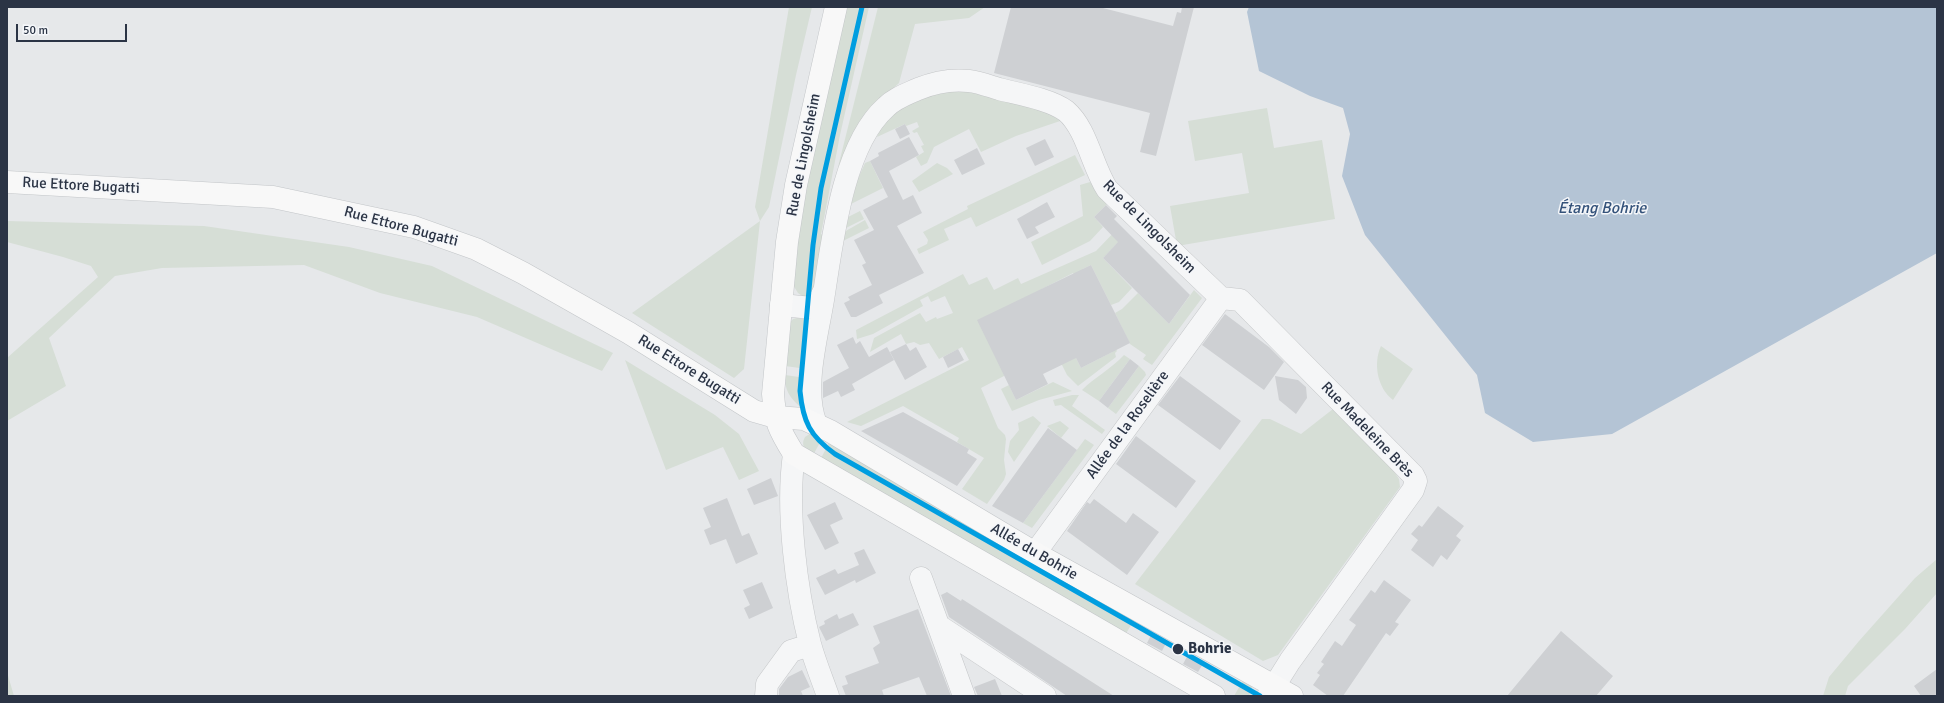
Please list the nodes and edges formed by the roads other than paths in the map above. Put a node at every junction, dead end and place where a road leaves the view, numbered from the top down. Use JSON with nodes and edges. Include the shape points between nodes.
{"nodes":[{"id":1,"x":836,"y":7,"type":"edge"},
{"id":2,"x":7,"y":182,"type":"edge"},
{"id":3,"x":824,"y":291,"type":"junction"},
{"id":4,"x":1221,"y":298,"type":"junction"},
{"id":5,"x":781,"y":304,"type":"junction"},
{"id":6,"x":775,"y":417,"type":"junction"},
{"id":7,"x":816,"y":424,"type":"junction"},
{"id":8,"x":794,"y":454,"type":"junction"},
{"id":9,"x":1035,"y":553,"type":"junction"},
{"id":10,"x":921,"y":578,"type":"dead end"},
{"id":11,"x":938,"y":626,"type":"junction"},
{"id":12,"x":810,"y":645,"type":"junction"},
{"id":13,"x":1278,"y":693,"type":"edge"},
{"id":14,"x":766,"y":696,"type":"edge"},
{"id":15,"x":828,"y":696,"type":"edge"},
{"id":16,"x":964,"y":696,"type":"edge"},
{"id":17,"x":1045,"y":696,"type":"edge"},
{"id":18,"x":1214,"y":696,"type":"edge"}],
"edges":[{"from":1,"to":5,"type":"main road","name":"Rue de Lingolsheim","via":[[796,185]]},
{"from":2,"to":6,"type":"main road","name":"Rue Ettore Bugatti","via":[[273,197],[414,227],[470,246],[523,273],[629,333],[754,411]]},
{"from":3,"to":4,"type":"street","name":"Rue de Lingolsheim","via":[[840,200],[858,150],[873,122],[887,106],[903,96],[928,85],[953,80],[970,81],[1008,91],[1050,103],[1066,111],[1079,129],[1099,177],[1107,189]]},
{"from":3,"to":5,"type":"street","name":"Rue de Lingolsheim","via":[[818,303],[812,308]]},
{"from":3,"to":7,"type":"street","name":"Rue de Lingolsheim","via":[[809,392],[810,408]]},
{"from":4,"to":9,"type":"street","name":"Allée de la Roselière"},
{"from":4,"to":13,"type":"street","name":"Rue Madeleine Brès","via":[[1240,300],[1413,474],[1416,482]]},
{"from":5,"to":6,"type":"main road","name":"Rue de Lingolsheim","via":[[773,394]]},
{"from":6,"to":7,"type":"main road","name":"Allée du Bohrie","via":[[804,419]]},
{"from":6,"to":8,"type":"main road","name":"Rue de Lingolsheim"},
{"from":7,"to":9,"type":"main road","name":"Allée du Bohrie"},
{"from":8,"to":12,"type":"street","via":[[794,553]]},
{"from":8,"to":18,"type":"main road"},
{"from":9,"to":13,"type":"main road","name":"Allée du Bohrie"},
{"from":10,"to":11,"type":"street"},
{"from":11,"to":16,"type":"street"},
{"from":11,"to":17,"type":"street"},
{"from":12,"to":14,"type":"street","via":[[791,651],[767,684]]},
{"from":12,"to":15,"type":"street"}]}
